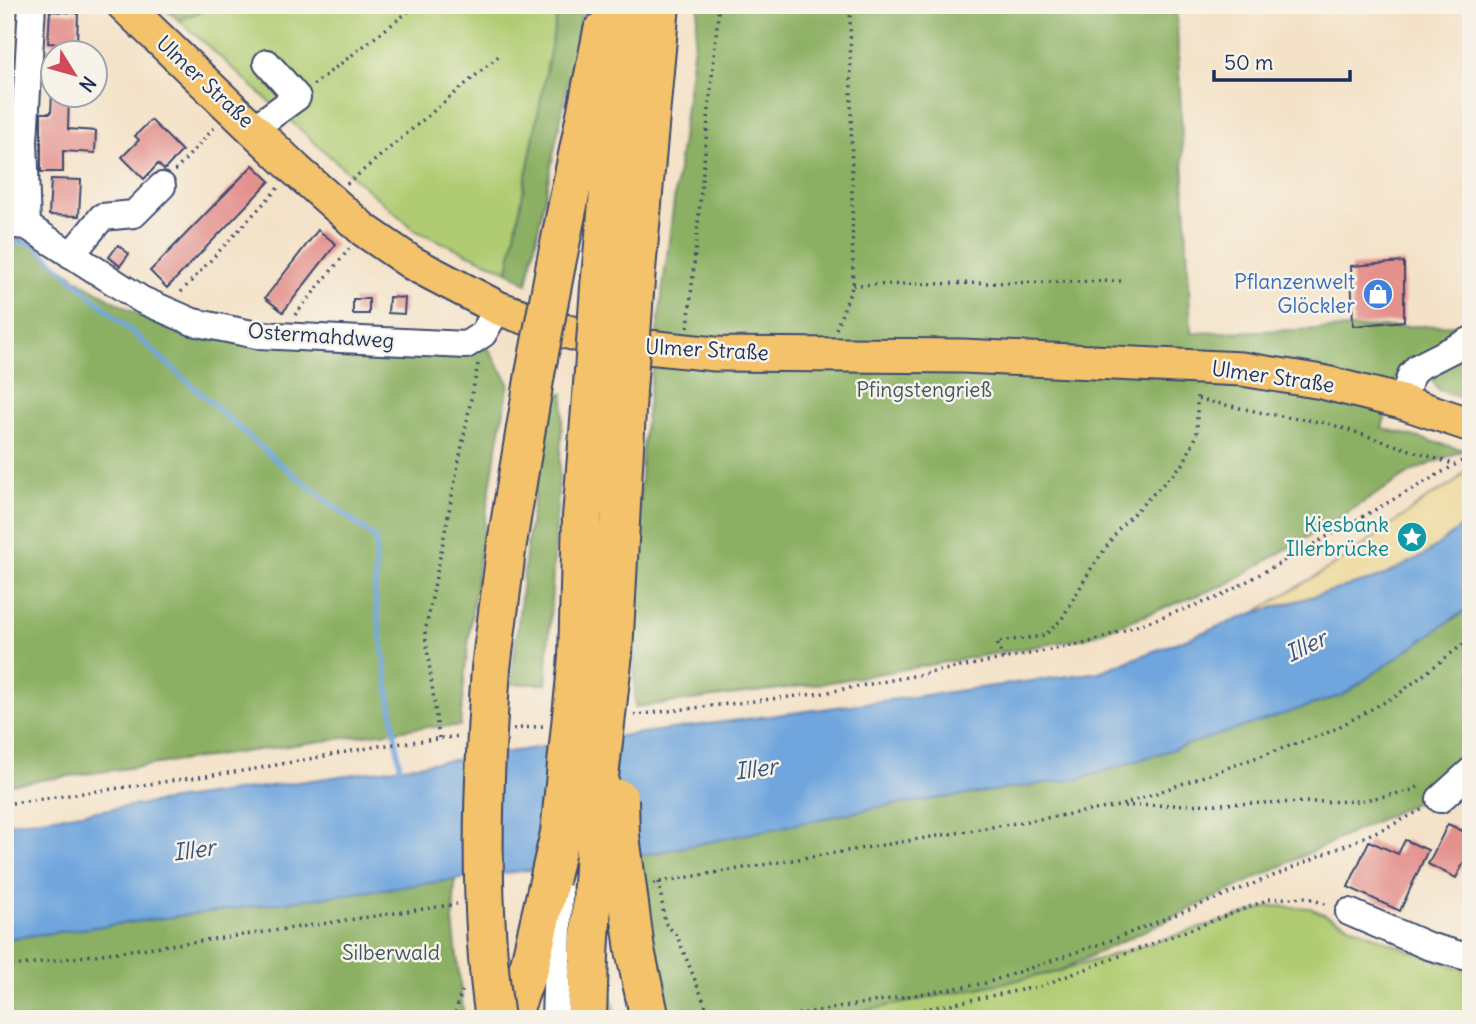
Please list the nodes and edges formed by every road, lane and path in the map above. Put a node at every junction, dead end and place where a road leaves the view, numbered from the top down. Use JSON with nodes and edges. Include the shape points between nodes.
{"nodes":[{"id":1,"x":32,"y":5,"type":"edge"},
{"id":2,"x":124,"y":5,"type":"edge"},
{"id":3,"x":417,"y":5,"type":"edge"},
{"id":4,"x":608,"y":5,"type":"edge"},
{"id":5,"x":627,"y":5,"type":"edge"},
{"id":6,"x":660,"y":5,"type":"edge"},
{"id":7,"x":719,"y":5,"type":"edge"},
{"id":8,"x":850,"y":5,"type":"edge"},
{"id":9,"x":500,"y":55,"type":"dead end"},
{"id":10,"x":267,"y":63,"type":"dead end"},
{"id":11,"x":297,"y":97,"type":"junction"},
{"id":12,"x":16,"y":108,"type":"edge"},
{"id":13,"x":217,"y":125,"type":"dead end"},
{"id":14,"x":254,"y":128,"type":"junction"},
{"id":15,"x":281,"y":185,"type":"dead end"},
{"id":16,"x":162,"y":186,"type":"joint"},
{"id":17,"x":330,"y":199,"type":"junction"},
{"id":18,"x":16,"y":225,"type":"edge"},
{"id":19,"x":349,"y":249,"type":"dead end"},
{"id":20,"x":71,"y":255,"type":"junction"},
{"id":21,"x":1122,"y":281,"type":"dead end"},
{"id":22,"x":853,"y":285,"type":"junction"},
{"id":23,"x":617,"y":289,"type":"junction"},
{"id":24,"x":165,"y":309,"type":"junction"},
{"id":25,"x":491,"y":321,"type":"junction"},
{"id":26,"x":288,"y":337,"type":"junction"},
{"id":27,"x":1471,"y":340,"type":"edge"},
{"id":28,"x":685,"y":351,"type":"junction"},
{"id":29,"x":830,"y":355,"type":"junction"},
{"id":30,"x":1195,"y":382,"type":"junction"},
{"id":31,"x":1402,"y":402,"type":"junction"},
{"id":32,"x":1471,"y":425,"type":"edge"},
{"id":33,"x":1471,"y":456,"type":"edge"},
{"id":34,"x":1453,"y":464,"type":"junction"},
{"id":35,"x":1471,"y":638,"type":"edge"},
{"id":36,"x":595,"y":655,"type":"junction"},
{"id":37,"x":1003,"y":659,"type":"junction"},
{"id":38,"x":631,"y":716,"type":"dead end"},
{"id":39,"x":548,"y":725,"type":"dead end"},
{"id":40,"x":507,"y":730,"type":"dead end"},
{"id":41,"x":466,"y":735,"type":"dead end"},
{"id":42,"x":439,"y":738,"type":"junction"},
{"id":43,"x":1471,"y":771,"type":"edge"},
{"id":44,"x":1436,"y":789,"type":"junction"},
{"id":45,"x":5,"y":804,"type":"edge"},
{"id":46,"x":1119,"y":806,"type":"junction"},
{"id":47,"x":458,"y":904,"type":"dead end"},
{"id":48,"x":1349,"y":912,"type":"joint"},
{"id":49,"x":1471,"y":958,"type":"edge"},
{"id":50,"x":559,"y":960,"type":"junction"},
{"id":51,"x":5,"y":967,"type":"edge"},
{"id":52,"x":495,"y":1019,"type":"edge"},
{"id":53,"x":510,"y":1019,"type":"edge"},
{"id":54,"x":555,"y":1019,"type":"edge"},
{"id":55,"x":587,"y":1019,"type":"edge"},
{"id":56,"x":650,"y":1019,"type":"edge"},
{"id":57,"x":711,"y":1019,"type":"edge"},
{"id":58,"x":770,"y":1019,"type":"edge"},
{"id":59,"x":875,"y":1019,"type":"edge"}],
"edges":[{"from":1,"to":12,"type":"street","name":"Ostermahdweg"},
{"from":2,"to":14,"type":"main road","name":"Ulmer Straße"},
{"from":3,"to":11,"type":"path"},
{"from":4,"to":52,"type":"highway","bridge":true,"via":[[535,374],[491,667],[483,863]]},
{"from":5,"to":23,"type":"highway"},
{"from":6,"to":23,"type":"highway"},
{"from":7,"to":28,"type":"path"},
{"from":8,"to":22,"type":"path"},
{"from":9,"to":17,"type":"path"},
{"from":10,"to":11,"type":"street"},
{"from":11,"to":14,"type":"street"},
{"from":12,"to":18,"type":"street","name":"Ostermahdweg"},
{"from":13,"to":16,"type":"path"},
{"from":14,"to":17,"type":"main road","name":"Ulmer Straße"},
{"from":15,"to":24,"type":"path"},
{"from":16,"to":20,"type":"street","via":[[134,214],[102,217]]},
{"from":17,"to":25,"type":"main road","name":"Ulmer Straße","via":[[364,230]]},
{"from":18,"to":20,"type":"street","name":"Ostermahdweg"},
{"from":19,"to":26,"type":"path","via":[[294,316]]},
{"from":20,"to":24,"type":"street","name":"Ostermahdweg","via":[[142,300]]},
{"from":21,"to":22,"type":"path"},
{"from":22,"to":29,"type":"path"},
{"from":23,"to":36,"type":"highway","bridge":true,"via":[[610,388],[582,517]]},
{"from":24,"to":26,"type":"street","name":"Ostermahdweg","via":[[193,322]]},
{"from":25,"to":26,"type":"street","name":"Ostermahdweg","via":[[466,345]]},
{"from":25,"to":28,"type":"main road","name":"Ulmer Straße","via":[[609,343]]},
{"from":25,"to":42,"type":"path","via":[[425,633]]},
{"from":27,"to":31,"type":"street","via":[[1418,367]]},
{"from":28,"to":29,"type":"main road","name":"Ulmer Straße"},
{"from":29,"to":30,"type":"main road","name":"Ulmer Straße","via":[[963,356]]},
{"from":30,"to":31,"type":"main road","name":"Ulmer Straße","via":[[1242,369]]},
{"from":30,"to":34,"type":"path","via":[[1268,414],[1327,423]]},
{"from":30,"to":37,"type":"path","via":[[1197,435],[1183,464],[1121,526],[1061,620],[1044,636],[996,642]]},
{"from":31,"to":32,"type":"main road","name":"Ulmer Straße"},
{"from":33,"to":34,"type":"path"},
{"from":34,"to":37,"type":"path","via":[[1219,597],[1087,643]]},
{"from":35,"to":46,"type":"path","via":[[1396,696],[1329,733]]},
{"from":36,"to":50,"type":"highway","bridge":true,"via":[[560,833]]},
{"from":36,"to":50,"type":"highway","bridge":true,"via":[[599,777]]},
{"from":36,"to":56,"type":"highway","bridge":true,"via":[[635,950]]},
{"from":37,"to":38,"type":"path","via":[[823,693]]},
{"from":39,"to":40,"type":"path"},
{"from":41,"to":42,"type":"path"},
{"from":42,"to":45,"type":"path"},
{"from":43,"to":44,"type":"street"},
{"from":44,"to":46,"type":"path","via":[[1359,801]]},
{"from":44,"to":58,"type":"path","via":[[1394,824],[1109,941],[986,983]]},
{"from":46,"to":57,"type":"path","via":[[659,883],[665,923],[677,936]]},
{"from":47,"to":51,"type":"path"},
{"from":48,"to":49,"type":"street","via":[[1428,946]]},
{"from":48,"to":59,"type":"path","via":[[1306,897],[1270,899],[1041,986]]},
{"from":50,"to":53,"type":"highway"},
{"from":50,"to":54,"type":"street"},
{"from":50,"to":55,"type":"highway"}]}
